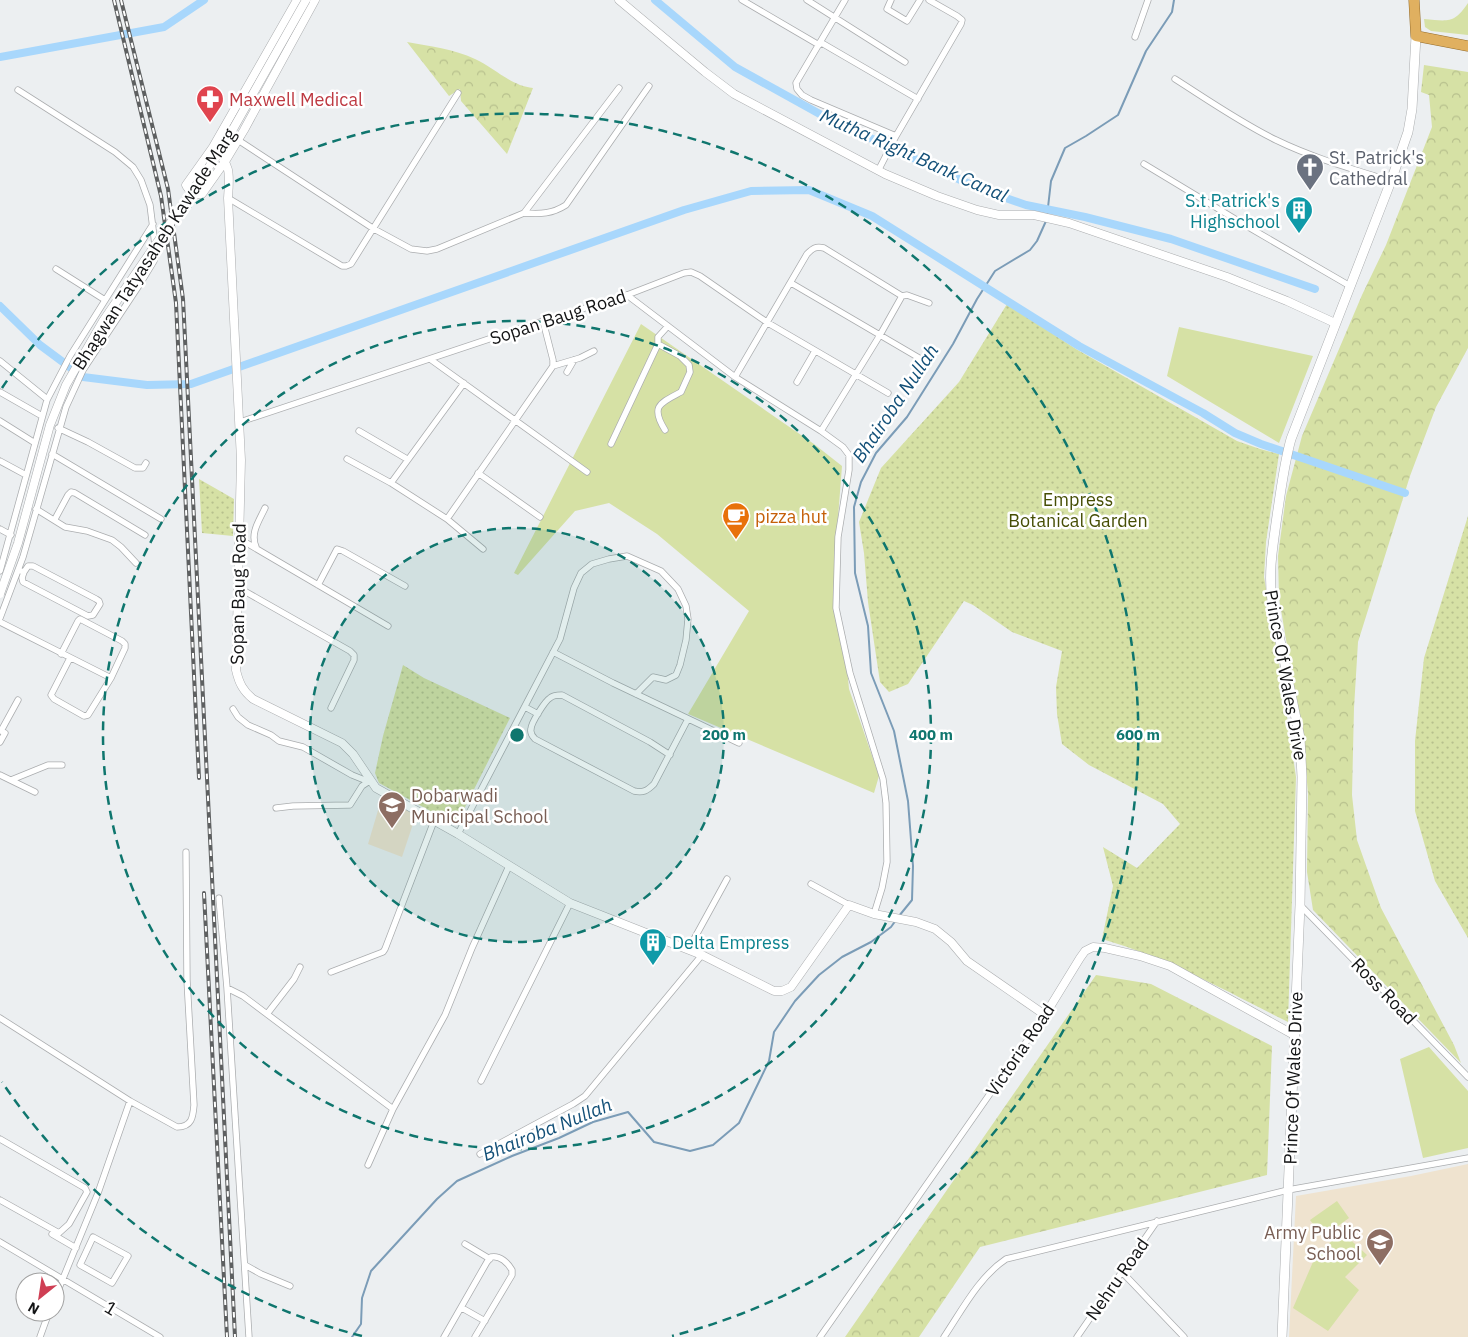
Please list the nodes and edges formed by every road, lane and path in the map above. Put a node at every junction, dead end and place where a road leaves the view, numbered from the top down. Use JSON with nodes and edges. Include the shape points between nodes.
{"nodes":[{"id":1,"x":297,"y":0,"type":"edge"},
{"id":2,"x":306,"y":0,"type":"edge"},
{"id":3,"x":315,"y":0,"type":"edge"},
{"id":4,"x":620,"y":0,"type":"edge"},
{"id":5,"x":742,"y":0,"type":"edge"},
{"id":6,"x":807,"y":0,"type":"edge"},
{"id":7,"x":845,"y":0,"type":"edge"},
{"id":8,"x":891,"y":0,"type":"edge"},
{"id":9,"x":920,"y":0,"type":"edge"},
{"id":10,"x":929,"y":0,"type":"edge"},
{"id":11,"x":1148,"y":0,"type":"edge"},
{"id":12,"x":1414,"y":0,"type":"edge"},
{"id":13,"x":835,"y":18,"type":"junction"},
{"id":14,"x":1416,"y":36,"type":"junction"},
{"id":15,"x":1135,"y":37,"type":"dead end"},
{"id":16,"x":820,"y":44,"type":"junction"},
{"id":17,"x":1468,"y":46,"type":"edge"},
{"id":18,"x":905,"y":62,"type":"dead end"},
{"id":19,"x":1175,"y":79,"type":"dead end"},
{"id":20,"x":649,"y":86,"type":"dead end"},
{"id":21,"x":619,"y":88,"type":"dead end"},
{"id":22,"x":18,"y":90,"type":"dead end"},
{"id":23,"x":458,"y":93,"type":"dead end"},
{"id":24,"x":918,"y":99,"type":"junction"},
{"id":25,"x":895,"y":138,"type":"junction"},
{"id":26,"x":238,"y":140,"type":"junction"},
{"id":27,"x":213,"y":147,"type":"junction"},
{"id":28,"x":226,"y":160,"type":"junction"},
{"id":29,"x":1144,"y":164,"type":"dead end"},
{"id":30,"x":878,"y":171,"type":"junction"},
{"id":31,"x":1391,"y":181,"type":"junction"},
{"id":32,"x":228,"y":198,"type":"junction"},
{"id":33,"x":524,"y":213,"type":"junction"},
{"id":34,"x":153,"y":223,"type":"junction"},
{"id":35,"x":374,"y":229,"type":"junction"},
{"id":36,"x":56,"y":269,"type":"dead end"},
{"id":37,"x":791,"y":283,"type":"junction"},
{"id":38,"x":1350,"y":286,"type":"junction"},
{"id":39,"x":627,"y":295,"type":"junction"},
{"id":40,"x":902,"y":296,"type":"junction"},
{"id":41,"x":105,"y":300,"type":"junction"},
{"id":42,"x":929,"y":303,"type":"dead end"},
{"id":43,"x":543,"y":321,"type":"junction"},
{"id":44,"x":768,"y":323,"type":"junction"},
{"id":45,"x":1335,"y":323,"type":"junction"},
{"id":46,"x":668,"y":326,"type":"junction"},
{"id":47,"x":880,"y":335,"type":"junction"},
{"id":48,"x":658,"y":344,"type":"junction"},
{"id":49,"x":594,"y":351,"type":"dead end"},
{"id":50,"x":815,"y":351,"type":"junction"},
{"id":51,"x":430,"y":359,"type":"junction"},
{"id":52,"x":574,"y":360,"type":"junction"},
{"id":53,"x":0,"y":361,"type":"edge"},
{"id":54,"x":926,"y":362,"type":"dead end"},
{"id":55,"x":553,"y":366,"type":"junction"},
{"id":56,"x":567,"y":372,"type":"dead end"},
{"id":57,"x":855,"y":374,"type":"junction"},
{"id":58,"x":735,"y":377,"type":"junction"},
{"id":59,"x":797,"y":382,"type":"dead end"},
{"id":60,"x":464,"y":383,"type":"junction"},
{"id":61,"x":0,"y":392,"type":"edge"},
{"id":62,"x":888,"y":393,"type":"dead end"},
{"id":63,"x":48,"y":399,"type":"junction"},
{"id":64,"x":42,"y":416,"type":"junction"},
{"id":65,"x":0,"y":421,"type":"edge"},
{"id":66,"x":516,"y":421,"type":"junction"},
{"id":67,"x":240,"y":422,"type":"junction"},
{"id":68,"x":58,"y":428,"type":"junction"},
{"id":69,"x":665,"y":430,"type":"dead end"},
{"id":70,"x":359,"y":431,"type":"dead end"},
{"id":71,"x":821,"y":431,"type":"junction"},
{"id":72,"x":35,"y":443,"type":"junction"},
{"id":73,"x":611,"y":444,"type":"dead end"},
{"id":74,"x":52,"y":454,"type":"junction"},
{"id":75,"x":347,"y":459,"type":"dead end"},
{"id":76,"x":406,"y":459,"type":"junction"},
{"id":77,"x":0,"y":461,"type":"edge"},
{"id":78,"x":146,"y":463,"type":"dead end"},
{"id":79,"x":587,"y":472,"type":"dead end"},
{"id":80,"x":478,"y":473,"type":"junction"},
{"id":81,"x":26,"y":475,"type":"junction"},
{"id":82,"x":391,"y":483,"type":"junction"},
{"id":83,"x":265,"y":508,"type":"dead end"},
{"id":84,"x":36,"y":509,"type":"junction"},
{"id":85,"x":540,"y":517,"type":"dead end"},
{"id":86,"x":55,"y":519,"type":"junction"},
{"id":87,"x":161,"y":519,"type":"dead end"},
{"id":88,"x":447,"y":519,"type":"junction"},
{"id":89,"x":0,"y":529,"type":"edge"},
{"id":90,"x":10,"y":534,"type":"junction"},
{"id":91,"x":145,"y":535,"type":"dead end"},
{"id":92,"x":238,"y":538,"type":"junction"},
{"id":93,"x":256,"y":547,"type":"junction"},
{"id":94,"x":482,"y":549,"type":"dead end"},
{"id":95,"x":136,"y":563,"type":"dead end"},
{"id":96,"x":0,"y":570,"type":"edge"},
{"id":97,"x":21,"y":571,"type":"junction"},
{"id":98,"x":318,"y":585,"type":"junction"},
{"id":99,"x":405,"y":586,"type":"dead end"},
{"id":100,"x":239,"y":588,"type":"junction"},
{"id":101,"x":0,"y":594,"type":"edge"},
{"id":102,"x":0,"y":618,"type":"edge"},
{"id":103,"x":0,"y":622,"type":"edge"},
{"id":104,"x":388,"y":626,"type":"dead end"},
{"id":105,"x":553,"y":652,"type":"junction"},
{"id":106,"x":61,"y":654,"type":"junction"},
{"id":107,"x":70,"y":658,"type":"junction"},
{"id":108,"x":111,"y":678,"type":"junction"},
{"id":109,"x":636,"y":694,"type":"junction"},
{"id":110,"x":18,"y":700,"type":"dead end"},
{"id":111,"x":525,"y":707,"type":"junction"},
{"id":112,"x":331,"y":708,"type":"dead end"},
{"id":113,"x":233,"y":709,"type":"dead end"},
{"id":114,"x":538,"y":714,"type":"junction"},
{"id":115,"x":688,"y":719,"type":"junction"},
{"id":116,"x":2,"y":724,"type":"edge"},
{"id":117,"x":0,"y":742,"type":"edge"},
{"id":118,"x":739,"y":743,"type":"dead end"},
{"id":119,"x":670,"y":754,"type":"junction"},
{"id":120,"x":62,"y":765,"type":"dead end"},
{"id":121,"x":0,"y":775,"type":"edge"},
{"id":122,"x":10,"y":780,"type":"junction"},
{"id":123,"x":370,"y":783,"type":"junction"},
{"id":124,"x":35,"y":792,"type":"dead end"},
{"id":125,"x":276,"y":808,"type":"dead end"},
{"id":126,"x":434,"y":821,"type":"junction"},
{"id":127,"x":458,"y":834,"type":"junction"},
{"id":128,"x":186,"y":852,"type":"dead end"},
{"id":129,"x":509,"y":866,"type":"junction"},
{"id":130,"x":727,"y":879,"type":"dead end"},
{"id":131,"x":810,"y":884,"type":"dead end"},
{"id":132,"x":219,"y":898,"type":"dead end"},
{"id":133,"x":570,"y":902,"type":"junction"},
{"id":134,"x":848,"y":905,"type":"junction"},
{"id":135,"x":1300,"y":905,"type":"junction"},
{"id":136,"x":874,"y":914,"type":"junction"},
{"id":137,"x":688,"y":950,"type":"junction"},
{"id":138,"x":702,"y":955,"type":"junction"},
{"id":139,"x":300,"y":967,"type":"dead end"},
{"id":140,"x":331,"y":972,"type":"dead end"},
{"id":141,"x":227,"y":988,"type":"junction"},
{"id":142,"x":267,"y":1014,"type":"junction"},
{"id":143,"x":1045,"y":1015,"type":"junction"},
{"id":144,"x":0,"y":1018,"type":"edge"},
{"id":145,"x":1294,"y":1035,"type":"junction"},
{"id":146,"x":1468,"y":1077,"type":"edge"},
{"id":147,"x":481,"y":1081,"type":"dead end"},
{"id":148,"x":130,"y":1101,"type":"junction"},
{"id":149,"x":393,"y":1109,"type":"junction"},
{"id":150,"x":0,"y":1138,"type":"edge"},
{"id":151,"x":480,"y":1154,"type":"dead end"},
{"id":152,"x":1468,"y":1158,"type":"edge"},
{"id":153,"x":368,"y":1165,"type":"dead end"},
{"id":154,"x":1288,"y":1190,"type":"junction"},
{"id":155,"x":0,"y":1202,"type":"edge"},
{"id":156,"x":1158,"y":1221,"type":"junction"},
{"id":157,"x":79,"y":1239,"type":"junction"},
{"id":158,"x":0,"y":1242,"type":"edge"},
{"id":159,"x":465,"y":1244,"type":"dead end"},
{"id":160,"x":89,"y":1245,"type":"junction"},
{"id":161,"x":76,"y":1248,"type":"junction"},
{"id":162,"x":490,"y":1258,"type":"junction"},
{"id":163,"x":245,"y":1265,"type":"junction"},
{"id":164,"x":52,"y":1272,"type":"edge"},
{"id":165,"x":65,"y":1272,"type":"edge"},
{"id":166,"x":1122,"y":1272,"type":"junction"},
{"id":167,"x":65,"y":1280,"type":"edge"},
{"id":168,"x":290,"y":1286,"type":"dead end"},
{"id":169,"x":462,"y":1308,"type":"junction"},
{"id":170,"x":485,"y":1321,"type":"junction"},
{"id":171,"x":46,"y":1322,"type":"edge"},
{"id":172,"x":40,"y":1337,"type":"edge"},
{"id":173,"x":160,"y":1337,"type":"edge"},
{"id":174,"x":249,"y":1337,"type":"edge"},
{"id":175,"x":444,"y":1337,"type":"edge"},
{"id":176,"x":475,"y":1337,"type":"edge"},
{"id":177,"x":820,"y":1337,"type":"edge"},
{"id":178,"x":944,"y":1337,"type":"edge"},
{"id":179,"x":1077,"y":1337,"type":"edge"},
{"id":180,"x":1184,"y":1337,"type":"edge"},
{"id":181,"x":1282,"y":1337,"type":"edge"}],
"edges":[{"from":1,"to":27,"type":"street"},
{"from":2,"to":101,"type":"street","name":"Bhagwan Tatyasaheb Kawade Marg","bridge":true,"via":[[224,145],[103,320],[66,385],[50,425],[18,543]]},
{"from":3,"to":26,"type":"street"},
{"from":4,"to":30,"type":"street","via":[[734,94]]},
{"from":5,"to":16,"type":"street"},
{"from":6,"to":13,"type":"street"},
{"from":7,"to":13,"type":"street"},
{"from":8,"to":9,"type":"street","via":[[887,8],[907,21]]},
{"from":10,"to":24,"type":"street","via":[[962,20]]},
{"from":11,"to":15,"type":"street"},
{"from":12,"to":14,"type":"highway"},
{"from":13,"to":16,"type":"street"},
{"from":13,"to":18,"type":"street"},
{"from":14,"to":17,"type":"highway"},
{"from":14,"to":31,"type":"main road","name":"Prince Of Wales Drive","via":[[1412,109],[1408,132]]},
{"from":16,"to":24,"type":"street"},
{"from":16,"to":25,"type":"street","via":[[796,83],[797,89]]},
{"from":19,"to":31,"type":"street","via":[[1276,140]]},
{"from":20,"to":33,"type":"street","via":[[566,205],[544,214]]},
{"from":21,"to":33,"type":"street"},
{"from":22,"to":34,"type":"street","via":[[133,167],[150,205]]},
{"from":23,"to":35,"type":"street"},
{"from":24,"to":25,"type":"street"},
{"from":25,"to":30,"type":"street"},
{"from":26,"to":28,"type":"street"},
{"from":26,"to":35,"type":"street"},
{"from":27,"to":28,"type":"street"},
{"from":27,"to":28,"type":"street","via":[[187,187],[202,194]]},
{"from":28,"to":32,"type":"street","name":"Sopan Baug Road"},
{"from":29,"to":38,"type":"street"},
{"from":30,"to":45,"type":"street","via":[[977,210],[999,215],[1034,215],[1069,223],[1227,277]]},
{"from":31,"to":38,"type":"main road","name":"Prince Of Wales Drive"},
{"from":32,"to":35,"type":"street","via":[[342,266],[351,264]]},
{"from":32,"to":67,"type":"street","name":"Sopan Baug Road"},
{"from":33,"to":35,"type":"street","via":[[427,252],[411,249]]},
{"from":34,"to":41,"type":"street"},
{"from":34,"to":68,"type":"street","via":[[154,261],[74,387]]},
{"from":36,"to":41,"type":"street"},
{"from":37,"to":40,"type":"street","via":[[807,254],[818,246]]},
{"from":37,"to":44,"type":"street"},
{"from":37,"to":47,"type":"street"},
{"from":38,"to":45,"type":"main road","name":"Prince Of Wales Drive"},
{"from":39,"to":43,"type":"street","name":"Sopan Baug Road"},
{"from":39,"to":44,"type":"street","name":"Sopan Baug Road","via":[[691,272]]},
{"from":39,"to":46,"type":"street"},
{"from":40,"to":42,"type":"street","via":[[907,294]]},
{"from":40,"to":47,"type":"street"},
{"from":41,"to":63,"type":"street","via":[[60,373]]},
{"from":43,"to":51,"type":"street","name":"Sopan Baug Road"},
{"from":43,"to":55,"type":"street"},
{"from":44,"to":50,"type":"street","name":"Sopan Baug Road"},
{"from":44,"to":58,"type":"street"},
{"from":45,"to":135,"type":"main road","name":"Prince Of Wales Drive","via":[[1284,464],[1270,562],[1272,601],[1300,738]]},
{"from":46,"to":48,"type":"street","via":[[658,337]]},
{"from":46,"to":58,"type":"street"},
{"from":47,"to":54,"type":"street"},
{"from":47,"to":57,"type":"street"},
{"from":48,"to":69,"type":"street","via":[[690,365],[681,392],[664,400],[657,410],[657,418]]},
{"from":48,"to":73,"type":"street"},
{"from":49,"to":52,"type":"street"},
{"from":50,"to":57,"type":"street","name":"Sopan Baug Road"},
{"from":50,"to":59,"type":"street"},
{"from":51,"to":60,"type":"street"},
{"from":51,"to":67,"type":"street","name":"Sopan Baug Road"},
{"from":52,"to":55,"type":"street"},
{"from":52,"to":56,"type":"street"},
{"from":53,"to":63,"type":"street"},
{"from":55,"to":66,"type":"street"},
{"from":57,"to":62,"type":"street","name":"Sopan Baug Road"},
{"from":57,"to":71,"type":"street"},
{"from":58,"to":71,"type":"street"},
{"from":60,"to":66,"type":"street"},
{"from":60,"to":76,"type":"street"},
{"from":61,"to":64,"type":"street"},
{"from":63,"to":64,"type":"street"},
{"from":64,"to":72,"type":"street"},
{"from":65,"to":72,"type":"street"},
{"from":66,"to":79,"type":"street"},
{"from":66,"to":80,"type":"street"},
{"from":67,"to":92,"type":"street","name":"Sopan Baug Road"},
{"from":68,"to":74,"type":"street"},
{"from":68,"to":78,"type":"street","via":[[136,468],[143,468]]},
{"from":70,"to":76,"type":"street"},
{"from":71,"to":136,"type":"street","via":[[844,447],[849,455],[838,537],[836,608],[850,673],[883,779],[886,803],[887,862]]},
{"from":72,"to":81,"type":"street"},
{"from":74,"to":84,"type":"street"},
{"from":74,"to":87,"type":"street"},
{"from":75,"to":82,"type":"street"},
{"from":76,"to":82,"type":"street"},
{"from":77,"to":81,"type":"street"},
{"from":80,"to":85,"type":"street"},
{"from":80,"to":88,"type":"street"},
{"from":81,"to":90,"type":"street"},
{"from":82,"to":88,"type":"street"},
{"from":83,"to":93,"type":"street","via":[[254,533]]},
{"from":84,"to":86,"type":"street"},
{"from":84,"to":97,"type":"street"},
{"from":86,"to":91,"type":"street","via":[[71,492]]},
{"from":86,"to":95,"type":"street","via":[[66,526],[112,540]]},
{"from":88,"to":94,"type":"street"},
{"from":89,"to":90,"type":"street"},
{"from":90,"to":96,"type":"street"},
{"from":92,"to":93,"type":"street"},
{"from":92,"to":100,"type":"street","name":"Sopan Baug Road"},
{"from":93,"to":98,"type":"street"},
{"from":97,"to":97,"type":"street","via":[[33,566],[100,604],[94,615],[88,616],[23,582]]},
{"from":97,"to":102,"type":"street"},
{"from":98,"to":99,"type":"street","via":[[337,549]]},
{"from":98,"to":104,"type":"street"},
{"from":100,"to":112,"type":"street","via":[[354,655]]},
{"from":100,"to":123,"type":"street","name":"Sopan Baug Road","via":[[236,670],[244,692],[253,700],[342,743],[353,754]]},
{"from":103,"to":106,"type":"street"},
{"from":105,"to":109,"type":"street"},
{"from":105,"to":109,"type":"street","via":[[564,629],[574,588],[581,573],[592,564],[627,556],[661,572],[678,590],[686,606],[686,640],[676,675],[666,680],[653,677]]},
{"from":105,"to":111,"type":"street"},
{"from":106,"to":107,"type":"street"},
{"from":106,"to":108,"type":"street","via":[[78,621],[84,620],[126,644]]},
{"from":107,"to":108,"type":"street"},
{"from":107,"to":108,"type":"street","via":[[51,695],[84,716],[90,713]]},
{"from":109,"to":115,"type":"street"},
{"from":110,"to":116,"type":"street"},
{"from":111,"to":114,"type":"street"},
{"from":111,"to":127,"type":"street"},
{"from":113,"to":123,"type":"street","via":[[248,725],[278,741],[303,747]]},
{"from":114,"to":119,"type":"street","via":[[549,698],[562,695]]},
{"from":114,"to":119,"type":"street","via":[[530,730],[535,739],[640,793],[654,784]]},
{"from":115,"to":118,"type":"street"},
{"from":115,"to":119,"type":"street"},
{"from":116,"to":117,"type":"street","via":[[1,731],[5,733]]},
{"from":120,"to":122,"type":"street","via":[[48,766]]},
{"from":121,"to":122,"type":"street"},
{"from":122,"to":124,"type":"street"},
{"from":123,"to":125,"type":"street","via":[[362,786],[350,805]]},
{"from":123,"to":126,"type":"street","name":"Sopan Baug Road"},
{"from":126,"to":127,"type":"street","name":"Sopan Baug Road"},
{"from":126,"to":140,"type":"street","via":[[385,950]]},
{"from":127,"to":129,"type":"street","name":"Sopan Baug Road"},
{"from":128,"to":148,"type":"street","via":[[193,1117],[184,1127],[177,1127]]},
{"from":129,"to":133,"type":"street","name":"Sopan Baug Road"},
{"from":129,"to":149,"type":"street","via":[[445,1015]]},
{"from":130,"to":137,"type":"street"},
{"from":131,"to":134,"type":"street"},
{"from":132,"to":141,"type":"street"},
{"from":133,"to":137,"type":"street","name":"Sopan Baug Road"},
{"from":133,"to":147,"type":"street"},
{"from":134,"to":136,"type":"street"},
{"from":134,"to":138,"type":"street","name":"Sopan Baug Road","via":[[787,990],[774,990]]},
{"from":135,"to":145,"type":"main road","name":"Prince Of Wales Drive"},
{"from":135,"to":146,"type":"street","name":"Ross Road"},
{"from":136,"to":143,"type":"street","via":[[916,922],[945,936],[967,960]]},
{"from":137,"to":138,"type":"street","name":"Sopan Baug Road"},
{"from":138,"to":151,"type":"street","via":[[585,1096]]},
{"from":139,"to":142,"type":"street"},
{"from":141,"to":142,"type":"street"},
{"from":141,"to":163,"type":"street"},
{"from":142,"to":149,"type":"street"},
{"from":143,"to":145,"type":"street","name":"Victoria Road","via":[[1080,958],[1093,947],[1140,956],[1170,966]]},
{"from":143,"to":177,"type":"street","name":"Victoria Road"},
{"from":144,"to":148,"type":"street"},
{"from":145,"to":154,"type":"main road","name":"Prince Of Wales Drive"},
{"from":148,"to":157,"type":"street"},
{"from":149,"to":153,"type":"street"},
{"from":150,"to":155,"type":"street","via":[[87,1192],[70,1224],[59,1234]]},
{"from":152,"to":154,"type":"street"},
{"from":154,"to":156,"type":"street"},
{"from":154,"to":181,"type":"main road","name":"Prince Of Wales Drive"},
{"from":155,"to":161,"type":"street"},
{"from":156,"to":166,"type":"street","name":"Nehru Road"},
{"from":156,"to":178,"type":"street","via":[[1006,1258],[984,1278]]},
{"from":157,"to":160,"type":"street"},
{"from":157,"to":161,"type":"street"},
{"from":158,"to":164,"type":"street","name":"1"},
{"from":159,"to":162,"type":"street"},
{"from":160,"to":160,"type":"street","via":[[93,1236],[128,1256],[112,1283],[80,1265]]},
{"from":161,"to":165,"type":"street"},
{"from":162,"to":169,"type":"street"},
{"from":162,"to":170,"type":"street","via":[[500,1258],[510,1266],[512,1275]]},
{"from":163,"to":168,"type":"street"},
{"from":163,"to":174,"type":"street"},
{"from":166,"to":179,"type":"street","name":"Nehru Road"},
{"from":166,"to":180,"type":"street"},
{"from":167,"to":173,"type":"street","name":"1"},
{"from":169,"to":170,"type":"street"},
{"from":169,"to":175,"type":"street"},
{"from":170,"to":176,"type":"street"},
{"from":171,"to":172,"type":"street"}]}
